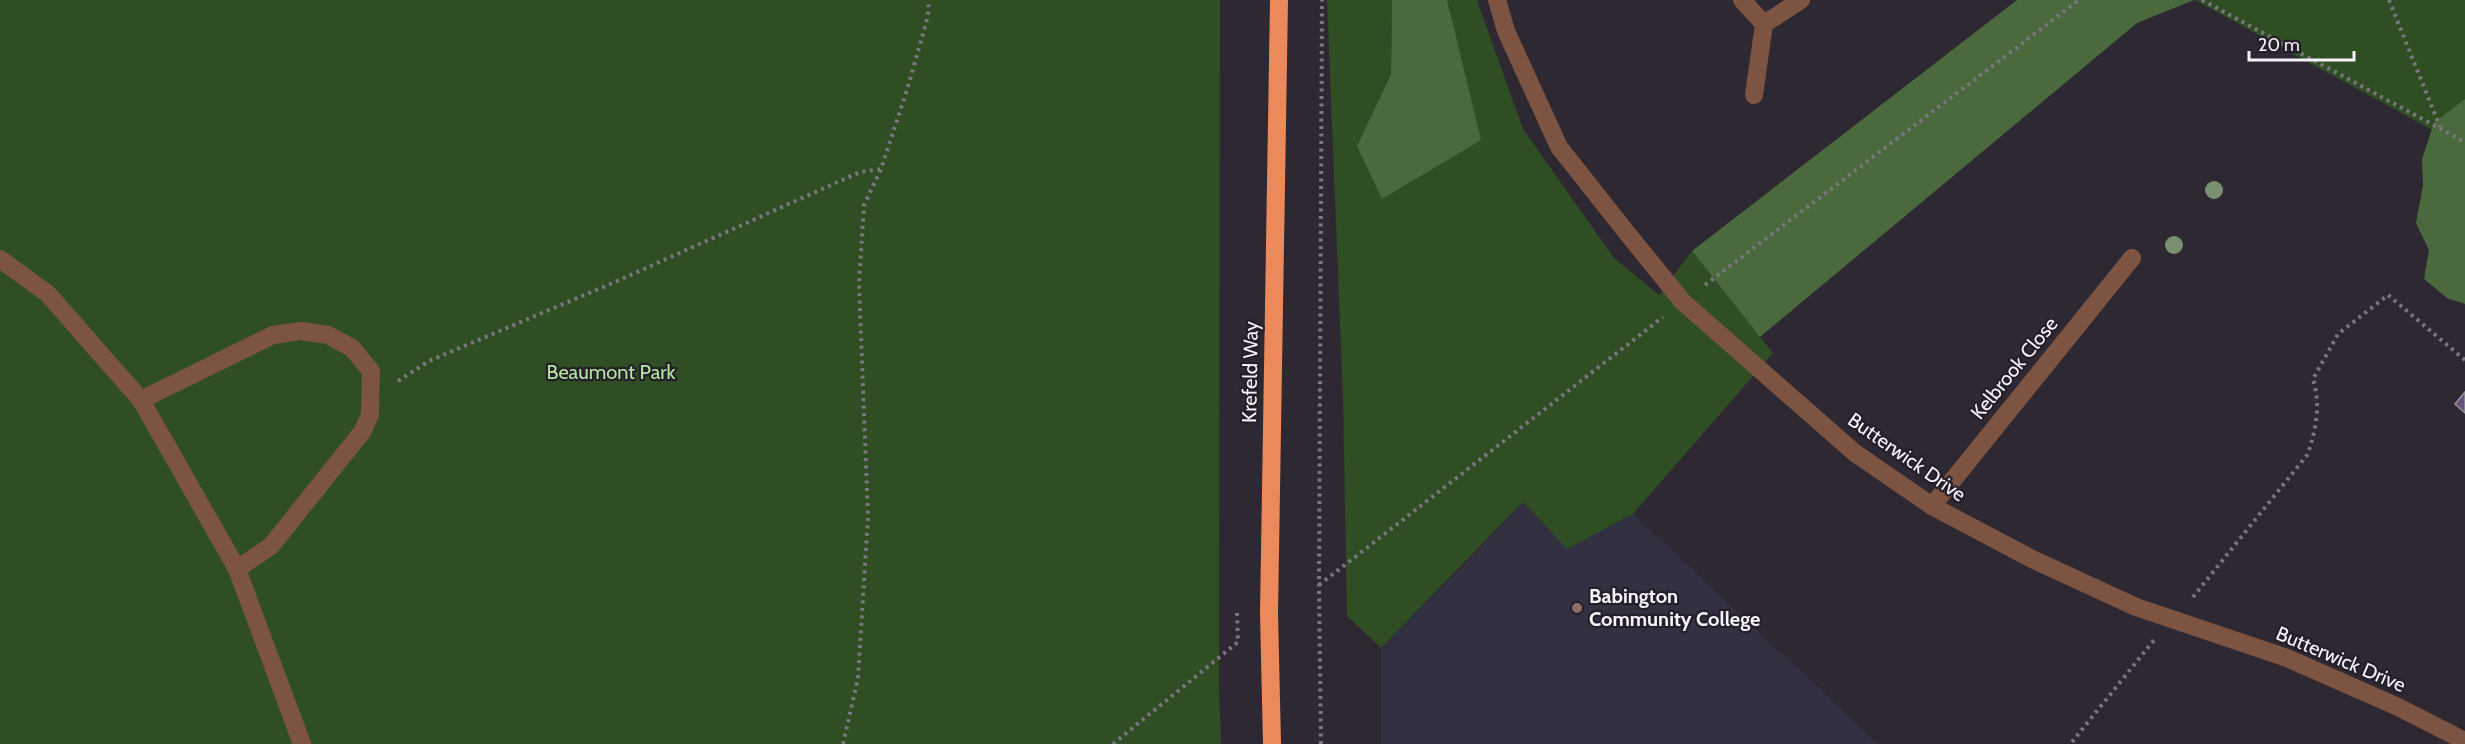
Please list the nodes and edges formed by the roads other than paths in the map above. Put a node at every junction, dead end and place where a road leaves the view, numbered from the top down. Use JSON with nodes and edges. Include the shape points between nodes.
{"nodes":[{"id":1,"x":1278,"y":0,"type":"edge"},
{"id":2,"x":1497,"y":0,"type":"edge"},
{"id":3,"x":1742,"y":0,"type":"edge"},
{"id":4,"x":1801,"y":0,"type":"edge"},
{"id":5,"x":1764,"y":24,"type":"junction"},
{"id":6,"x":1754,"y":95,"type":"dead end"},
{"id":7,"x":2132,"y":258,"type":"dead end"},
{"id":8,"x":0,"y":259,"type":"edge"},
{"id":9,"x":141,"y":400,"type":"junction"},
{"id":10,"x":1932,"y":507,"type":"junction"},
{"id":11,"x":237,"y":569,"type":"junction"},
{"id":12,"x":2465,"y":741,"type":"edge"},
{"id":13,"x":302,"y":744,"type":"edge"},
{"id":14,"x":1272,"y":744,"type":"edge"}],
"edges":[{"from":1,"to":14,"type":"highway","name":"Krefeld Way","via":[[1269,613]]},
{"from":2,"to":10,"type":"street","name":"Butterwick Drive","via":[[1506,31],[1559,147],[1683,302],[1855,453]]},
{"from":3,"to":5,"type":"street"},
{"from":4,"to":5,"type":"street"},
{"from":5,"to":6,"type":"street"},
{"from":7,"to":10,"type":"street","name":"Kelbrook Close"},
{"from":8,"to":9,"type":"street","via":[[48,294]]},
{"from":9,"to":11,"type":"street"},
{"from":9,"to":11,"type":"street","via":[[273,335],[301,331],[328,335],[352,348],[371,371],[370,415],[362,432],[271,546]]},
{"from":10,"to":12,"type":"street","name":"Butterwick Drive","via":[[2136,607],[2287,658]]},
{"from":11,"to":13,"type":"street"}]}
